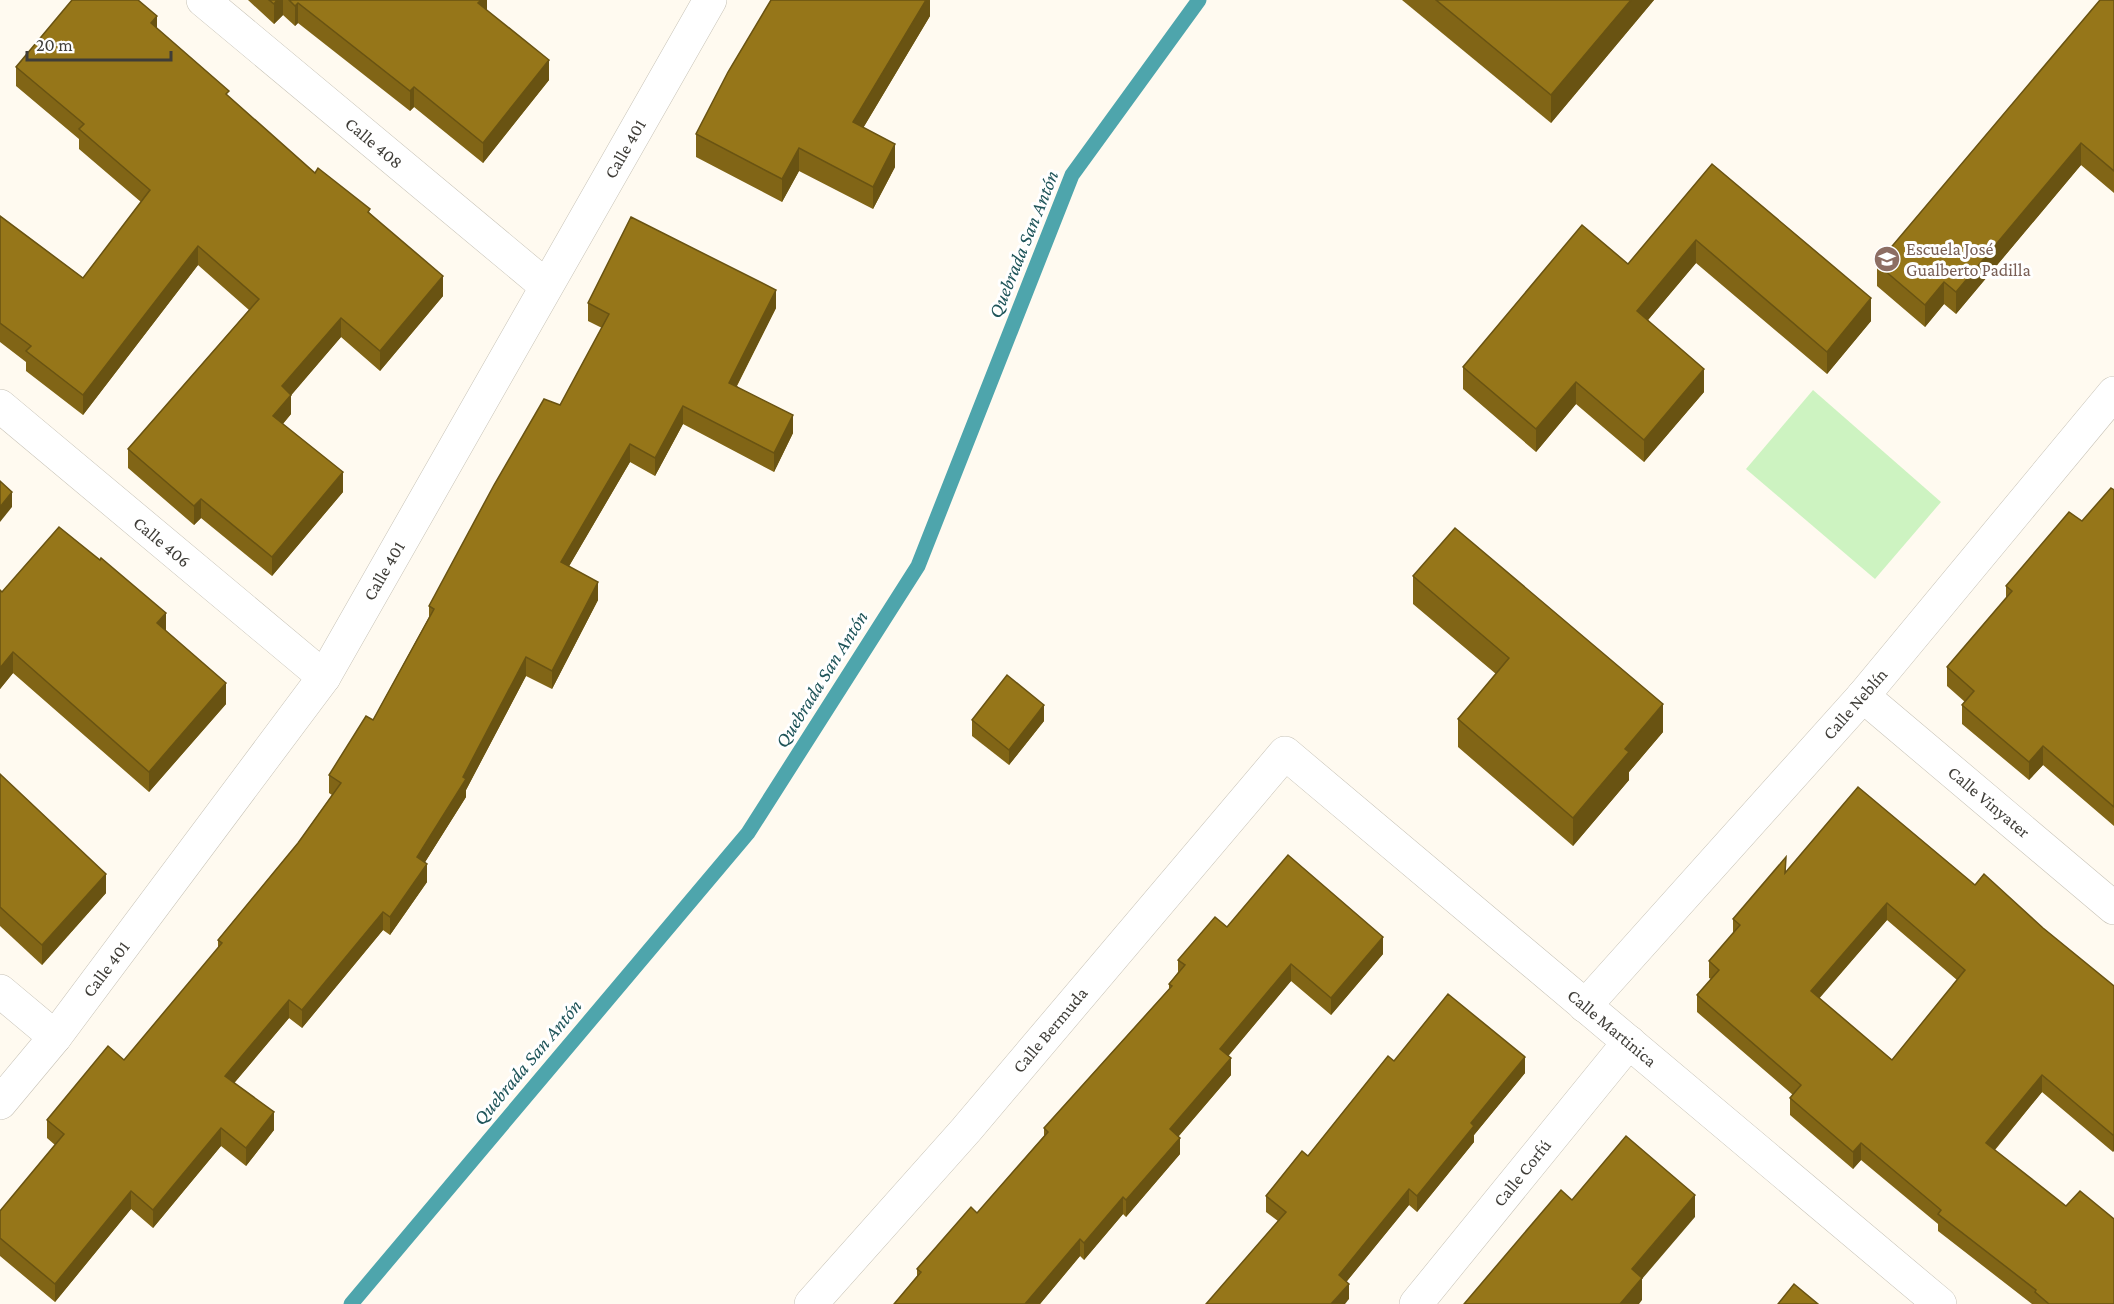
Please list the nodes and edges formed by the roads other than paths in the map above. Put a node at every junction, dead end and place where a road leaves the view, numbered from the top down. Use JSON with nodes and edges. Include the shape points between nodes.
{"nodes":[{"id":1,"x":203,"y":0,"type":"edge"},
{"id":2,"x":710,"y":0,"type":"edge"},
{"id":3,"x":546,"y":286,"type":"junction"},
{"id":4,"x":2114,"y":393,"type":"edge"},
{"id":5,"x":0,"y":406,"type":"edge"},
{"id":6,"x":324,"y":677,"type":"junction"},
{"id":7,"x":1863,"y":696,"type":"junction"},
{"id":8,"x":1285,"y":753,"type":"joint"},
{"id":9,"x":2114,"y":908,"type":"edge"},
{"id":10,"x":0,"y":991,"type":"edge"},
{"id":11,"x":1585,"y":1006,"type":"junction"},
{"id":12,"x":55,"y":1037,"type":"junction"},
{"id":13,"x":1629,"y":1042,"type":"junction"},
{"id":14,"x":0,"y":1103,"type":"edge"},
{"id":15,"x":811,"y":1304,"type":"edge"},
{"id":16,"x":1416,"y":1304,"type":"edge"},
{"id":17,"x":1940,"y":1304,"type":"edge"}],
"edges":[{"from":1,"to":3,"type":"street","name":"Calle 408"},
{"from":2,"to":3,"type":"street","name":"Calle 401"},
{"from":3,"to":6,"type":"street","name":"Calle 401"},
{"from":4,"to":7,"type":"street","name":"Calle Neblín"},
{"from":5,"to":6,"type":"street","name":"Calle 406"},
{"from":6,"to":12,"type":"street","name":"Calle 401"},
{"from":7,"to":9,"type":"street","name":"Calle Vinyater"},
{"from":7,"to":11,"type":"street","name":"Calle Neblín"},
{"from":8,"to":11,"type":"street","name":"Calle Martinica"},
{"from":8,"to":15,"type":"street","name":"Calle Bermuda","via":[[966,1130]]},
{"from":10,"to":12,"type":"street"},
{"from":11,"to":13,"type":"street","name":"Calle Martinica"},
{"from":12,"to":14,"type":"street","name":"Calle 401"},
{"from":13,"to":16,"type":"street","name":"Calle Corfú"},
{"from":13,"to":17,"type":"street","name":"Calle Martinica"}]}
